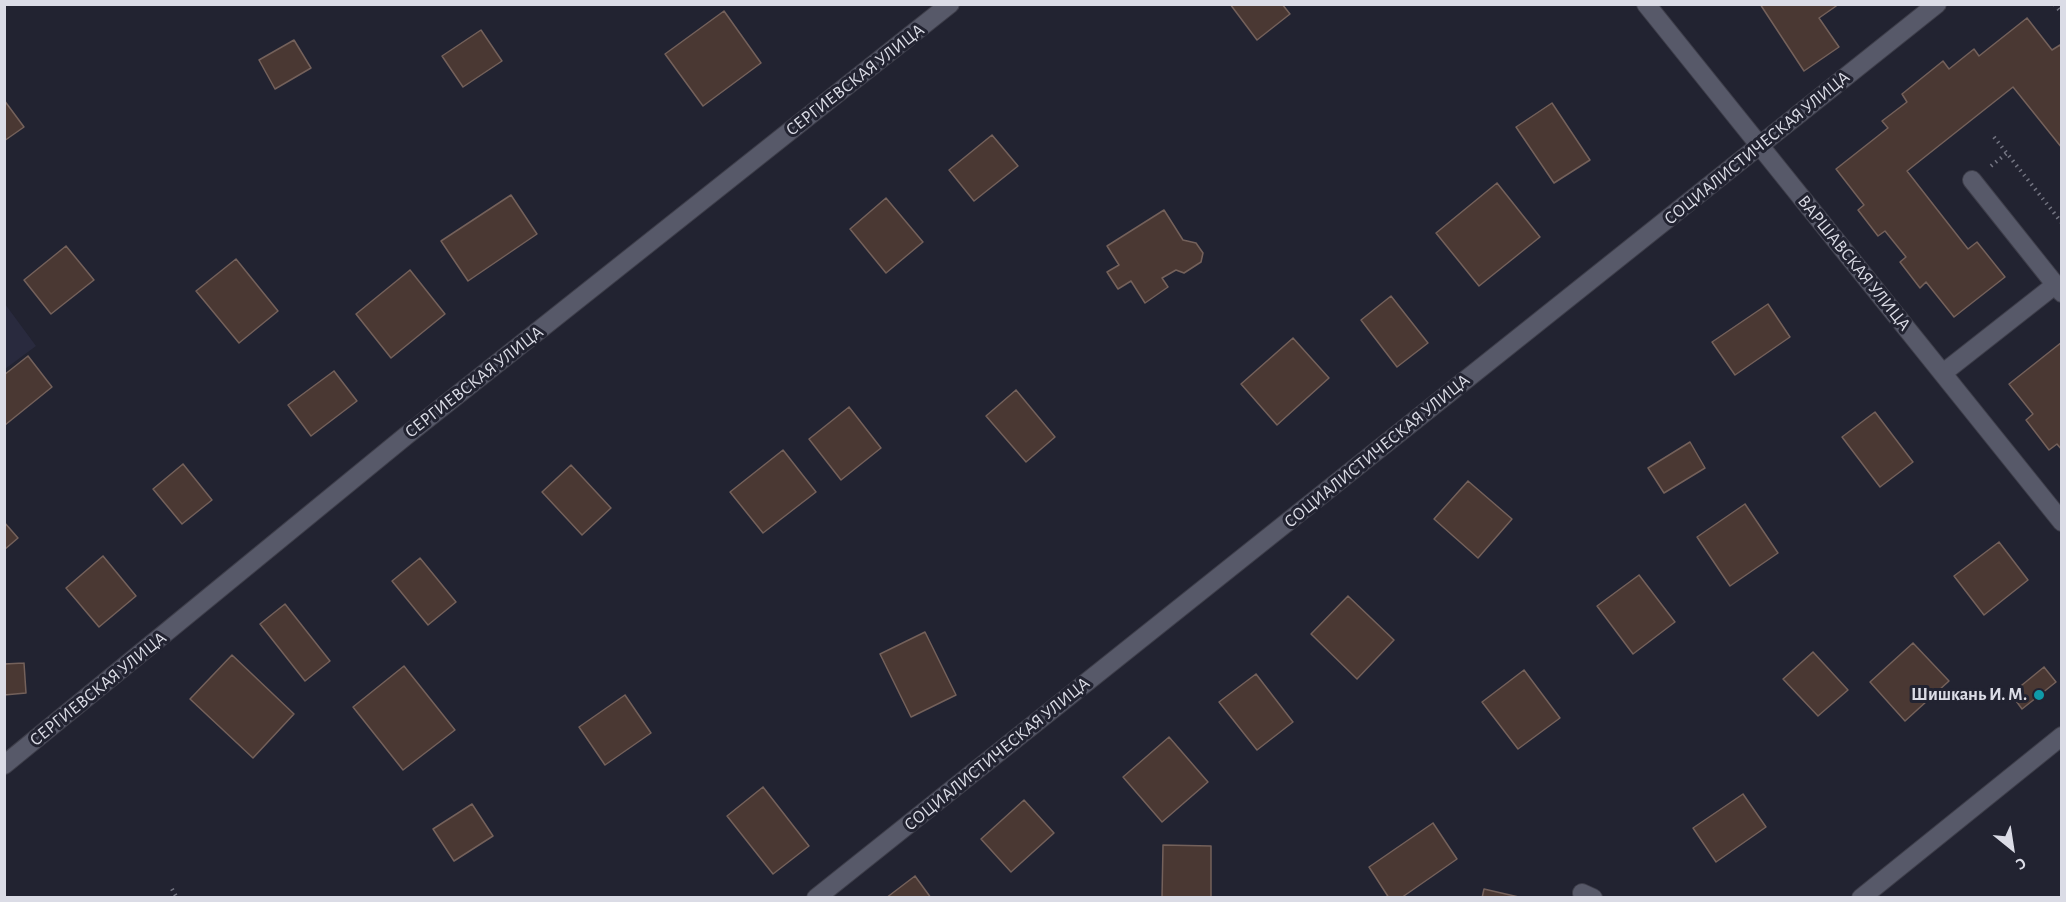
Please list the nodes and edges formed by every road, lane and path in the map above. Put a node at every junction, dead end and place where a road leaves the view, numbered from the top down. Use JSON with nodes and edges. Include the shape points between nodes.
{"nodes":[{"id":1,"x":950,"y":4,"type":"edge"},
{"id":2,"x":1646,"y":4,"type":"edge"},
{"id":3,"x":1937,"y":4,"type":"edge"},
{"id":4,"x":2055,"y":4,"type":"edge"},
{"id":5,"x":2061,"y":13,"type":"edge"},
{"id":6,"x":1994,"y":137,"type":"dead end"},
{"id":7,"x":1760,"y":145,"type":"junction"},
{"id":8,"x":1972,"y":180,"type":"dead end"},
{"id":9,"x":2061,"y":223,"type":"edge"},
{"id":10,"x":2058,"y":289,"type":"edge"},
{"id":11,"x":1943,"y":374,"type":"junction"},
{"id":12,"x":2061,"y":522,"type":"edge"},
{"id":13,"x":2061,"y":736,"type":"edge"},
{"id":14,"x":4,"y":765,"type":"edge"},
{"id":15,"x":172,"y":890,"type":"dead end"},
{"id":16,"x":177,"y":897,"type":"edge"},
{"id":17,"x":816,"y":897,"type":"edge"},
{"id":18,"x":1861,"y":897,"type":"edge"}],
"edges":[{"from":1,"to":14,"type":"street","name":"СЕРГИЕВСКАЯ УЛИЦА","via":[[407,435]]},
{"from":2,"to":7,"type":"street","name":"ВАРШАВСКАЯ УЛИЦА"},
{"from":3,"to":7,"type":"street","name":"СОЦИАЛИСТИЧЕСКАЯ УЛИЦА"},
{"from":4,"to":5,"type":"path"},
{"from":6,"to":9,"type":"path"},
{"from":7,"to":11,"type":"street","name":"ВАРШАВСКАЯ УЛИЦА"},
{"from":7,"to":17,"type":"street","name":"СОЦИАЛИСТИЧЕСКАЯ УЛИЦА"},
{"from":8,"to":10,"type":"street"},
{"from":10,"to":11,"type":"street"},
{"from":11,"to":12,"type":"street","name":"ВАРШАВСКАЯ УЛИЦА"},
{"from":13,"to":18,"type":"street"},
{"from":15,"to":16,"type":"path"}]}
